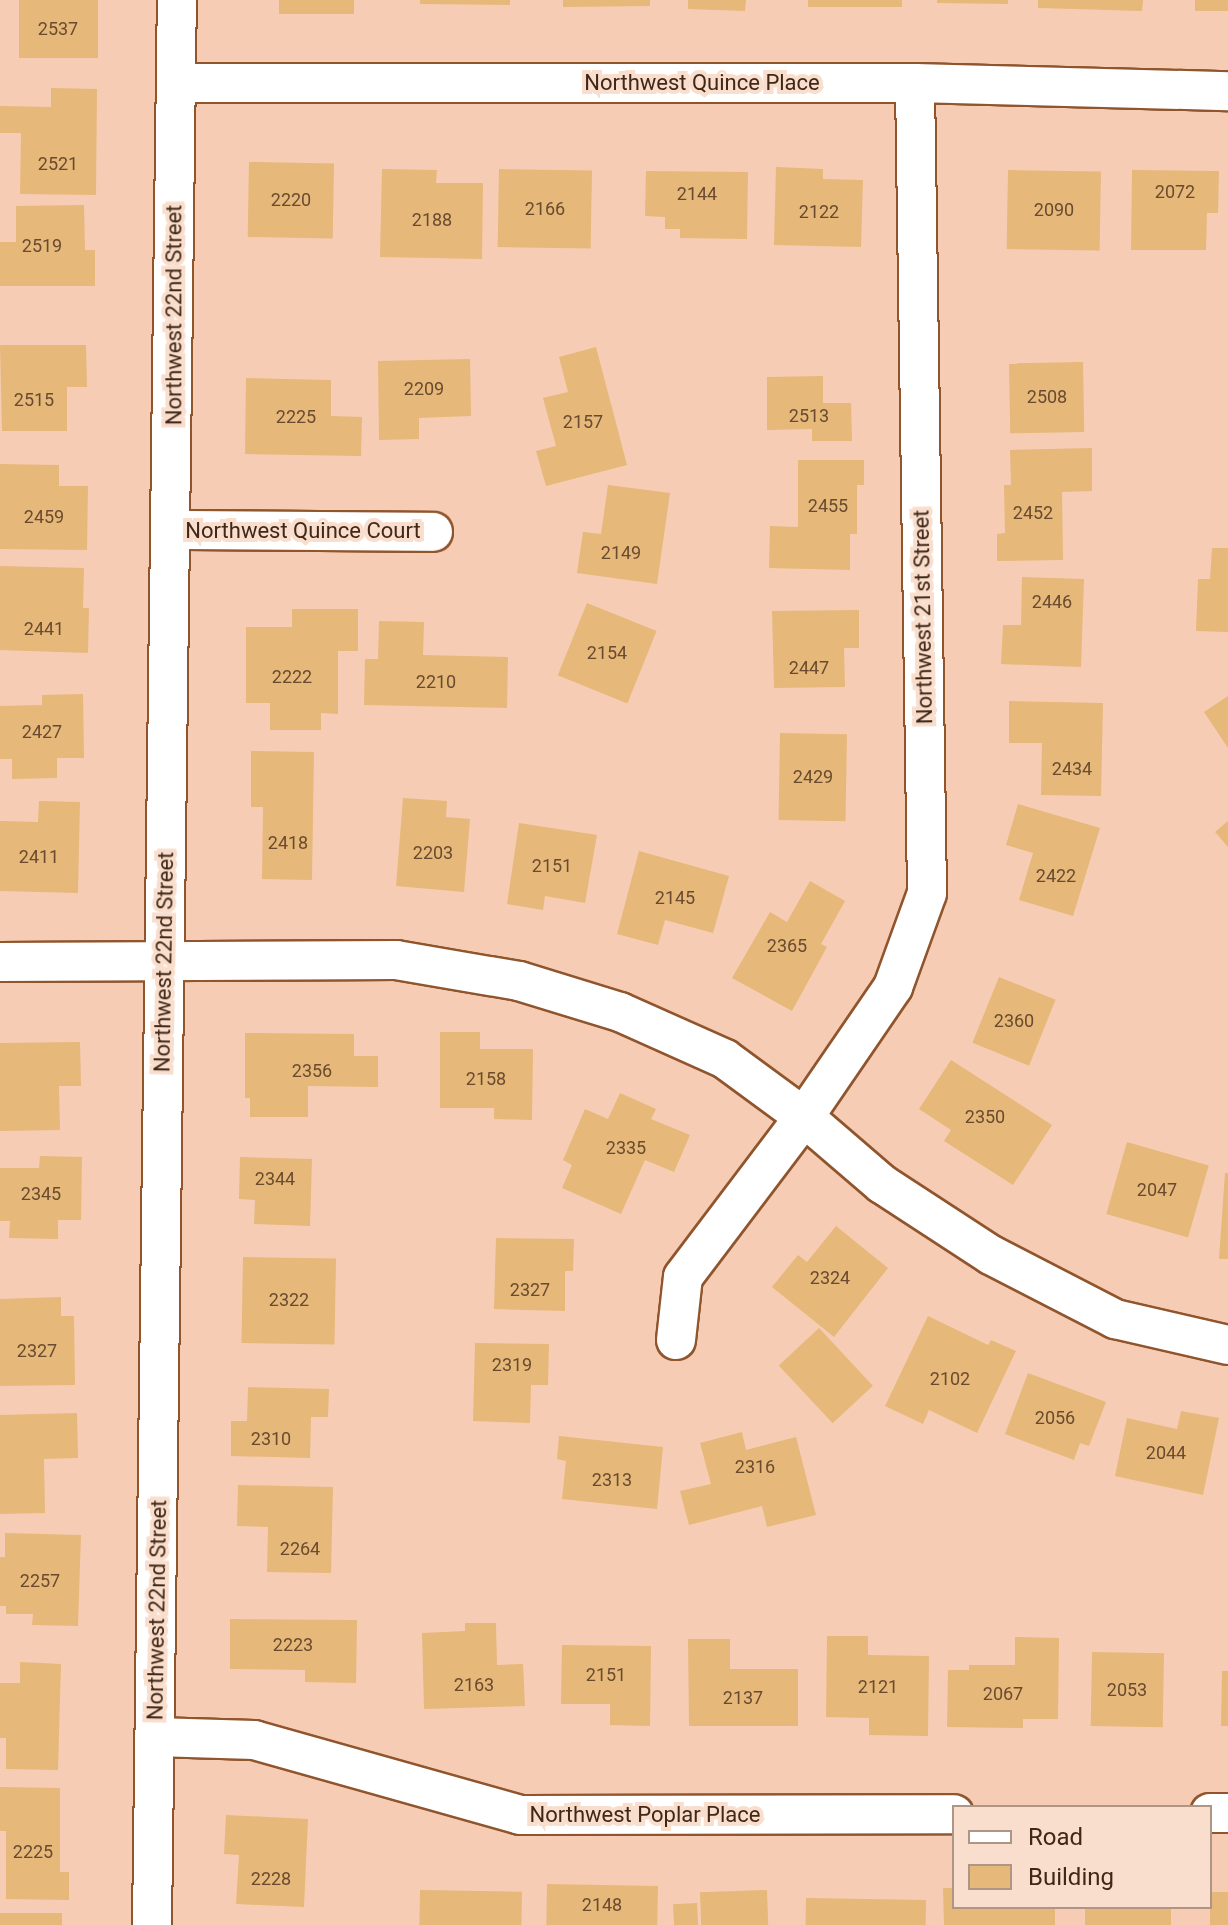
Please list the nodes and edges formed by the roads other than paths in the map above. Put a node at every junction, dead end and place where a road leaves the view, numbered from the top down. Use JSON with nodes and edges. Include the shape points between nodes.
{"nodes":[{"id":1,"x":177,"y":0,"type":"edge"},
{"id":2,"x":176,"y":83,"type":"junction"},
{"id":3,"x":915,"y":83,"type":"junction"},
{"id":4,"x":1228,"y":91,"type":"edge"},
{"id":5,"x":172,"y":530,"type":"junction"},
{"id":6,"x":433,"y":532,"type":"dead end"},
{"id":7,"x":164,"y":960,"type":"junction"},
{"id":8,"x":0,"y":962,"type":"edge"},
{"id":9,"x":804,"y":1117,"type":"junction"},
{"id":10,"x":676,"y":1340,"type":"dead end"},
{"id":11,"x":1228,"y":1345,"type":"edge"},
{"id":12,"x":155,"y":1737,"type":"junction"},
{"id":13,"x":952,"y":1814,"type":"edge"},
{"id":14,"x":152,"y":1925,"type":"edge"}],
"edges":[{"from":1,"to":2,"type":"street","name":"Northwest 22nd Street"},
{"from":2,"to":3,"type":"street","name":"Northwest Quince Place"},
{"from":2,"to":5,"type":"street","name":"Northwest 22nd Street"},
{"from":3,"to":4,"type":"street","name":"Northwest Quince Place"},
{"from":3,"to":9,"type":"street","name":"Northwest 21st Street","via":[[927,893],[893,987]]},
{"from":5,"to":6,"type":"street","name":"Northwest Quince Court"},
{"from":5,"to":7,"type":"street","name":"Northwest 22nd Street"},
{"from":7,"to":8,"type":"street"},
{"from":7,"to":9,"type":"street","via":[[396,960],[519,981],[620,1012],[725,1059]]},
{"from":7,"to":12,"type":"street","name":"Northwest 22nd Street"},
{"from":9,"to":10,"type":"street","name":"Northwest 21st Street","via":[[683,1277]]},
{"from":9,"to":11,"type":"street","via":[[882,1184],[991,1255],[1115,1319]]},
{"from":12,"to":13,"type":"street","name":"Northwest Poplar Place","via":[[254,1740],[520,1815]]},
{"from":12,"to":14,"type":"street","name":"Northwest 22nd Street"}]}
